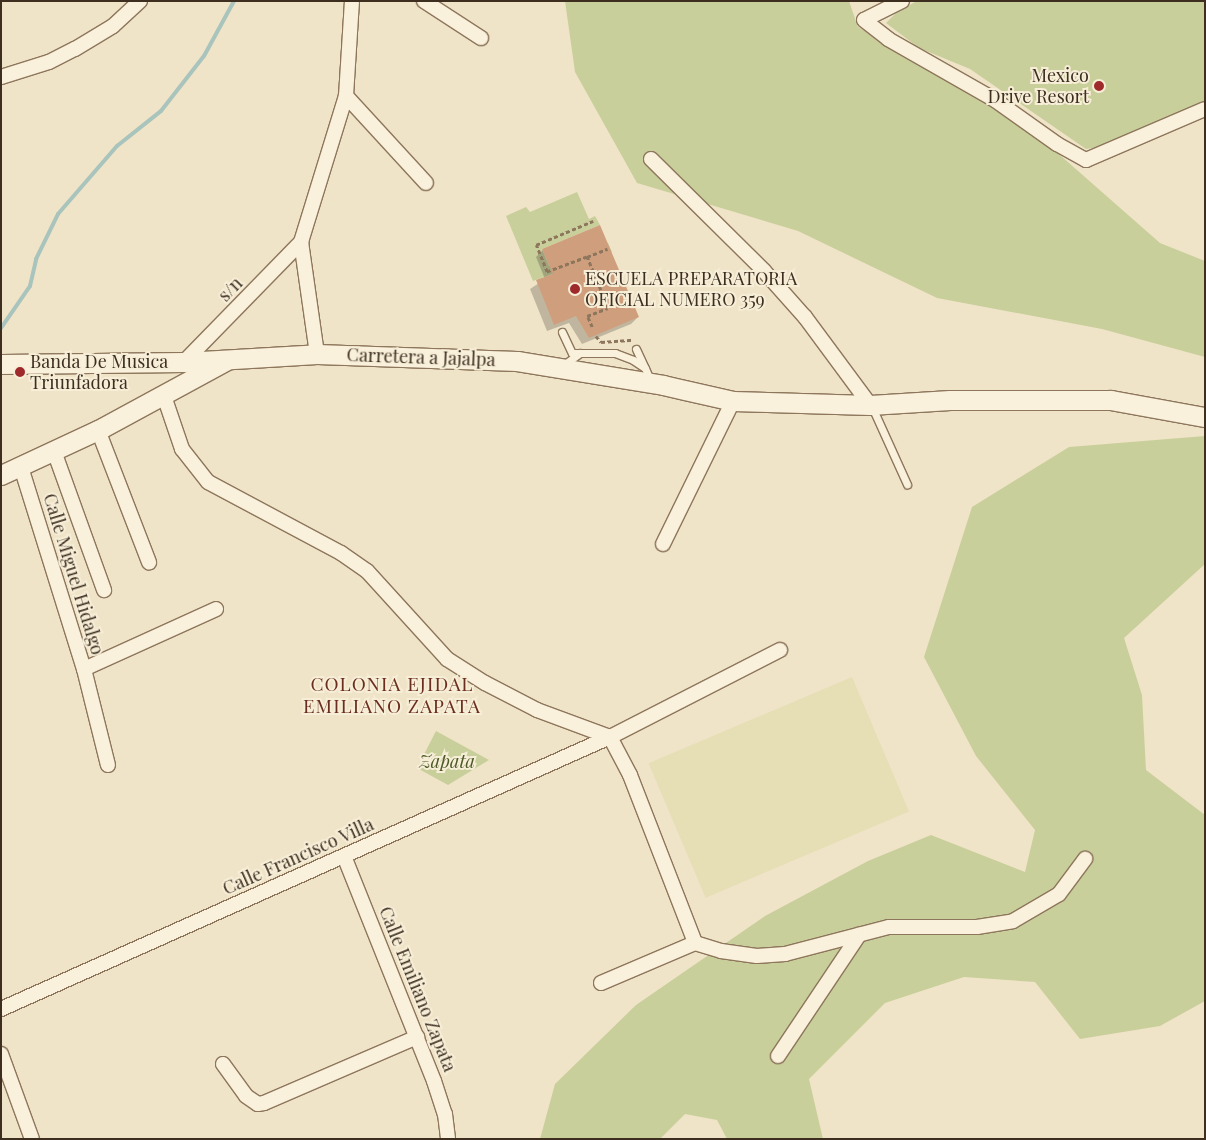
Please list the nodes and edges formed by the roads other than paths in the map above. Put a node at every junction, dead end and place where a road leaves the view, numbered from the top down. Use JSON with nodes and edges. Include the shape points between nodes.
{"nodes":[{"id":1,"x":140,"y":1,"type":"edge"},
{"id":2,"x":352,"y":1,"type":"edge"},
{"id":3,"x":424,"y":1,"type":"edge"},
{"id":4,"x":902,"y":1,"type":"edge"},
{"id":5,"x":481,"y":38,"type":"dead end"},
{"id":6,"x":1,"y":77,"type":"edge"},
{"id":7,"x":346,"y":96,"type":"junction"},
{"id":8,"x":1205,"y":109,"type":"edge"},
{"id":9,"x":651,"y":159,"type":"dead end"},
{"id":10,"x":426,"y":183,"type":"dead end"},
{"id":11,"x":301,"y":242,"type":"junction"},
{"id":12,"x":562,"y":332,"type":"dead end"},
{"id":13,"x":636,"y":349,"type":"dead end"},
{"id":14,"x":580,"y":353,"type":"junction"},
{"id":15,"x":317,"y":354,"type":"junction"},
{"id":16,"x":228,"y":359,"type":"junction"},
{"id":17,"x":184,"y":362,"type":"junction"},
{"id":18,"x":1,"y":364,"type":"edge"},
{"id":19,"x":560,"y":368,"type":"junction"},
{"id":20,"x":648,"y":376,"type":"junction"},
{"id":21,"x":164,"y":396,"type":"junction"},
{"id":22,"x":733,"y":401,"type":"junction"},
{"id":23,"x":867,"y":405,"type":"junction"},
{"id":24,"x":1205,"y":416,"type":"edge"},
{"id":25,"x":98,"y":430,"type":"junction"},
{"id":26,"x":54,"y":451,"type":"junction"},
{"id":27,"x":21,"y":467,"type":"junction"},
{"id":28,"x":1,"y":475,"type":"edge"},
{"id":29,"x":907,"y":484,"type":"dead end"},
{"id":30,"x":663,"y":544,"type":"dead end"},
{"id":31,"x":149,"y":562,"type":"dead end"},
{"id":32,"x":104,"y":590,"type":"dead end"},
{"id":33,"x":216,"y":609,"type":"dead end"},
{"id":34,"x":780,"y":650,"type":"dead end"},
{"id":35,"x":84,"y":669,"type":"junction"},
{"id":36,"x":610,"y":737,"type":"junction"},
{"id":37,"x":108,"y":765,"type":"dead end"},
{"id":38,"x":344,"y":856,"type":"junction"},
{"id":39,"x":1085,"y":859,"type":"dead end"},
{"id":40,"x":859,"y":935,"type":"junction"},
{"id":41,"x":695,"y":943,"type":"junction"},
{"id":42,"x":601,"y":983,"type":"dead end"},
{"id":43,"x":1,"y":1009,"type":"edge"},
{"id":44,"x":417,"y":1037,"type":"junction"},
{"id":45,"x":1,"y":1054,"type":"edge"},
{"id":46,"x":778,"y":1056,"type":"dead end"},
{"id":47,"x":223,"y":1064,"type":"dead end"},
{"id":48,"x":32,"y":1139,"type":"edge"},
{"id":49,"x":448,"y":1139,"type":"edge"}],
"edges":[{"from":1,"to":6,"type":"street","via":[[113,26],[75,49],[49,62]]},
{"from":2,"to":7,"type":"street"},
{"from":3,"to":5,"type":"street"},
{"from":4,"to":8,"type":"street","via":[[864,20],[888,39],[995,100],[1086,160]]},
{"from":7,"to":10,"type":"street"},
{"from":7,"to":11,"type":"street"},
{"from":9,"to":23,"type":"street","via":[[764,271],[805,317]]},
{"from":11,"to":15,"type":"street"},
{"from":11,"to":17,"type":"street","name":"s/n"},
{"from":12,"to":14,"type":"lane","via":[[572,353]]},
{"from":13,"to":20,"type":"lane"},
{"from":14,"to":19,"type":"lane"},
{"from":14,"to":20,"type":"lane","via":[[615,353]]},
{"from":15,"to":16,"type":"street","name":"Carretera a Jajalpa"},
{"from":15,"to":19,"type":"street","name":"Carretera a Jajalpa","via":[[517,361]]},
{"from":16,"to":17,"type":"street"},
{"from":16,"to":21,"type":"street","name":"Carretera a Jajalpa"},
{"from":17,"to":18,"type":"street"},
{"from":19,"to":20,"type":"street","name":"Carretera a Jajalpa"},
{"from":20,"to":22,"type":"street","name":"Carretera a Jajalpa"},
{"from":21,"to":25,"type":"street","name":"Carretera a Jajalpa"},
{"from":21,"to":36,"type":"street","via":[[182,449],[208,482],[307,534],[360,567],[447,659],[538,710]]},
{"from":22,"to":23,"type":"street","name":"Carretera a Jajalpa"},
{"from":22,"to":30,"type":"street"},
{"from":23,"to":24,"type":"street","name":"Carretera a Jajalpa","via":[[960,400],[1111,400]]},
{"from":23,"to":29,"type":"lane"},
{"from":25,"to":26,"type":"street","name":"Carretera a Jajalpa"},
{"from":25,"to":31,"type":"street"},
{"from":26,"to":27,"type":"street","name":"Carretera a Jajalpa"},
{"from":26,"to":32,"type":"street"},
{"from":27,"to":28,"type":"street","name":"Carretera a Jajalpa"},
{"from":27,"to":35,"type":"street","name":"Calle Miguel Hidalgo"},
{"from":33,"to":35,"type":"street","name":"Calle Miguel Hidalgo"},
{"from":34,"to":36,"type":"street","name":"Calle Francisco Villa"},
{"from":35,"to":37,"type":"street"},
{"from":36,"to":38,"type":"street","name":"Calle Francisco Villa"},
{"from":36,"to":41,"type":"street","via":[[630,775]]},
{"from":38,"to":43,"type":"street","name":"Calle Francisco Villa"},
{"from":38,"to":44,"type":"street","name":"Calle Emiliano Zapata"},
{"from":39,"to":40,"type":"street","via":[[1059,894],[1013,921],[977,927],[889,927]]},
{"from":40,"to":41,"type":"street","via":[[794,952],[756,956],[720,952]]},
{"from":40,"to":46,"type":"street"},
{"from":41,"to":42,"type":"street"},
{"from":44,"to":47,"type":"street","via":[[258,1104],[246,1096]]},
{"from":44,"to":49,"type":"street","name":"Calle Emiliano Zapata","via":[[445,1114]]},
{"from":45,"to":48,"type":"street"}]}
